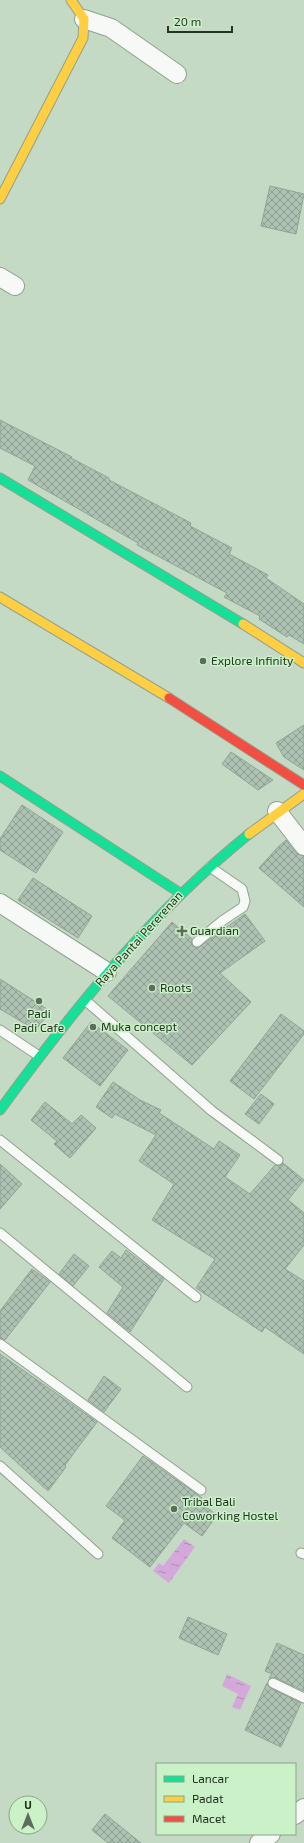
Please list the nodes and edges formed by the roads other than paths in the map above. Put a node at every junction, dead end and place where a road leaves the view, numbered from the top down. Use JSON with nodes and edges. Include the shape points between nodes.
{"nodes":[{"id":1,"x":71,"y":0,"type":"edge"},
{"id":2,"x":84,"y":20,"type":"junction"},
{"id":3,"x":177,"y":74,"type":"dead end"},
{"id":4,"x":0,"y":200,"type":"edge"},
{"id":5,"x":0,"y":478,"type":"edge"},
{"id":6,"x":0,"y":598,"type":"edge"},
{"id":7,"x":304,"y":663,"type":"edge"},
{"id":8,"x":0,"y":776,"type":"edge"},
{"id":9,"x":304,"y":785,"type":"edge"},
{"id":10,"x":304,"y":794,"type":"edge"},
{"id":11,"x":277,"y":811,"type":"junction"},
{"id":12,"x":304,"y":846,"type":"edge"},
{"id":13,"x":210,"y":867,"type":"junction"},
{"id":14,"x":180,"y":893,"type":"junction"},
{"id":15,"x":0,"y":904,"type":"edge"},
{"id":16,"x":197,"y":942,"type":"dead end"},
{"id":17,"x":107,"y":972,"type":"junction"},
{"id":18,"x":85,"y":1000,"type":"junction"},
{"id":19,"x":0,"y":1030,"type":"edge"},
{"id":20,"x":39,"y":1056,"type":"junction"},
{"id":21,"x":0,"y":1110,"type":"edge"},
{"id":22,"x":0,"y":1140,"type":"edge"},
{"id":23,"x":278,"y":1160,"type":"dead end"},
{"id":24,"x":0,"y":1233,"type":"edge"},
{"id":25,"x":196,"y":1297,"type":"dead end"},
{"id":26,"x":0,"y":1344,"type":"edge"},
{"id":27,"x":187,"y":1386,"type":"dead end"},
{"id":28,"x":0,"y":1466,"type":"edge"},
{"id":29,"x":201,"y":1490,"type":"dead end"},
{"id":30,"x":98,"y":1554,"type":"dead end"},
{"id":31,"x":273,"y":1683,"type":"dead end"},
{"id":32,"x":304,"y":1698,"type":"edge"},
{"id":33,"x":304,"y":1808,"type":"edge"},
{"id":34,"x":296,"y":1814,"type":"edge"},
{"id":35,"x":270,"y":1835,"type":"edge"},
{"id":36,"x":259,"y":1843,"type":"edge"}],
"edges":[{"from":1,"to":2,"type":"street"},
{"from":2,"to":3,"type":"street","via":[[111,28]]},
{"from":2,"to":4,"type":"street","via":[[83,38]]},
{"from":5,"to":7,"type":"street"},
{"from":6,"to":9,"type":"street","via":[[205,720]]},
{"from":8,"to":14,"type":"street"},
{"from":10,"to":11,"type":"street","name":"Raya Pantai Pererenan"},
{"from":11,"to":12,"type":"street"},
{"from":11,"to":13,"type":"street","name":"Raya Pantai Pererenan"},
{"from":13,"to":14,"type":"street","name":"Raya Pantai Pererenan"},
{"from":13,"to":16,"type":"lane","via":[[242,889],[245,901],[243,907]]},
{"from":14,"to":17,"type":"street","name":"Raya Pantai Pererenan"},
{"from":15,"to":17,"type":"street"},
{"from":17,"to":18,"type":"street","name":"Raya Pantai Pererenan"},
{"from":18,"to":20,"type":"street","name":"Raya Pantai Pererenan"},
{"from":18,"to":23,"type":"lane","via":[[212,1111]]},
{"from":19,"to":20,"type":"lane"},
{"from":20,"to":21,"type":"street","name":"Raya Pantai Pererenan"},
{"from":22,"to":25,"type":"lane"},
{"from":24,"to":27,"type":"lane"},
{"from":26,"to":29,"type":"lane"},
{"from":28,"to":30,"type":"lane"},
{"from":31,"to":32,"type":"lane"},
{"from":33,"to":34,"type":"street"},
{"from":35,"to":36,"type":"street"}]}
